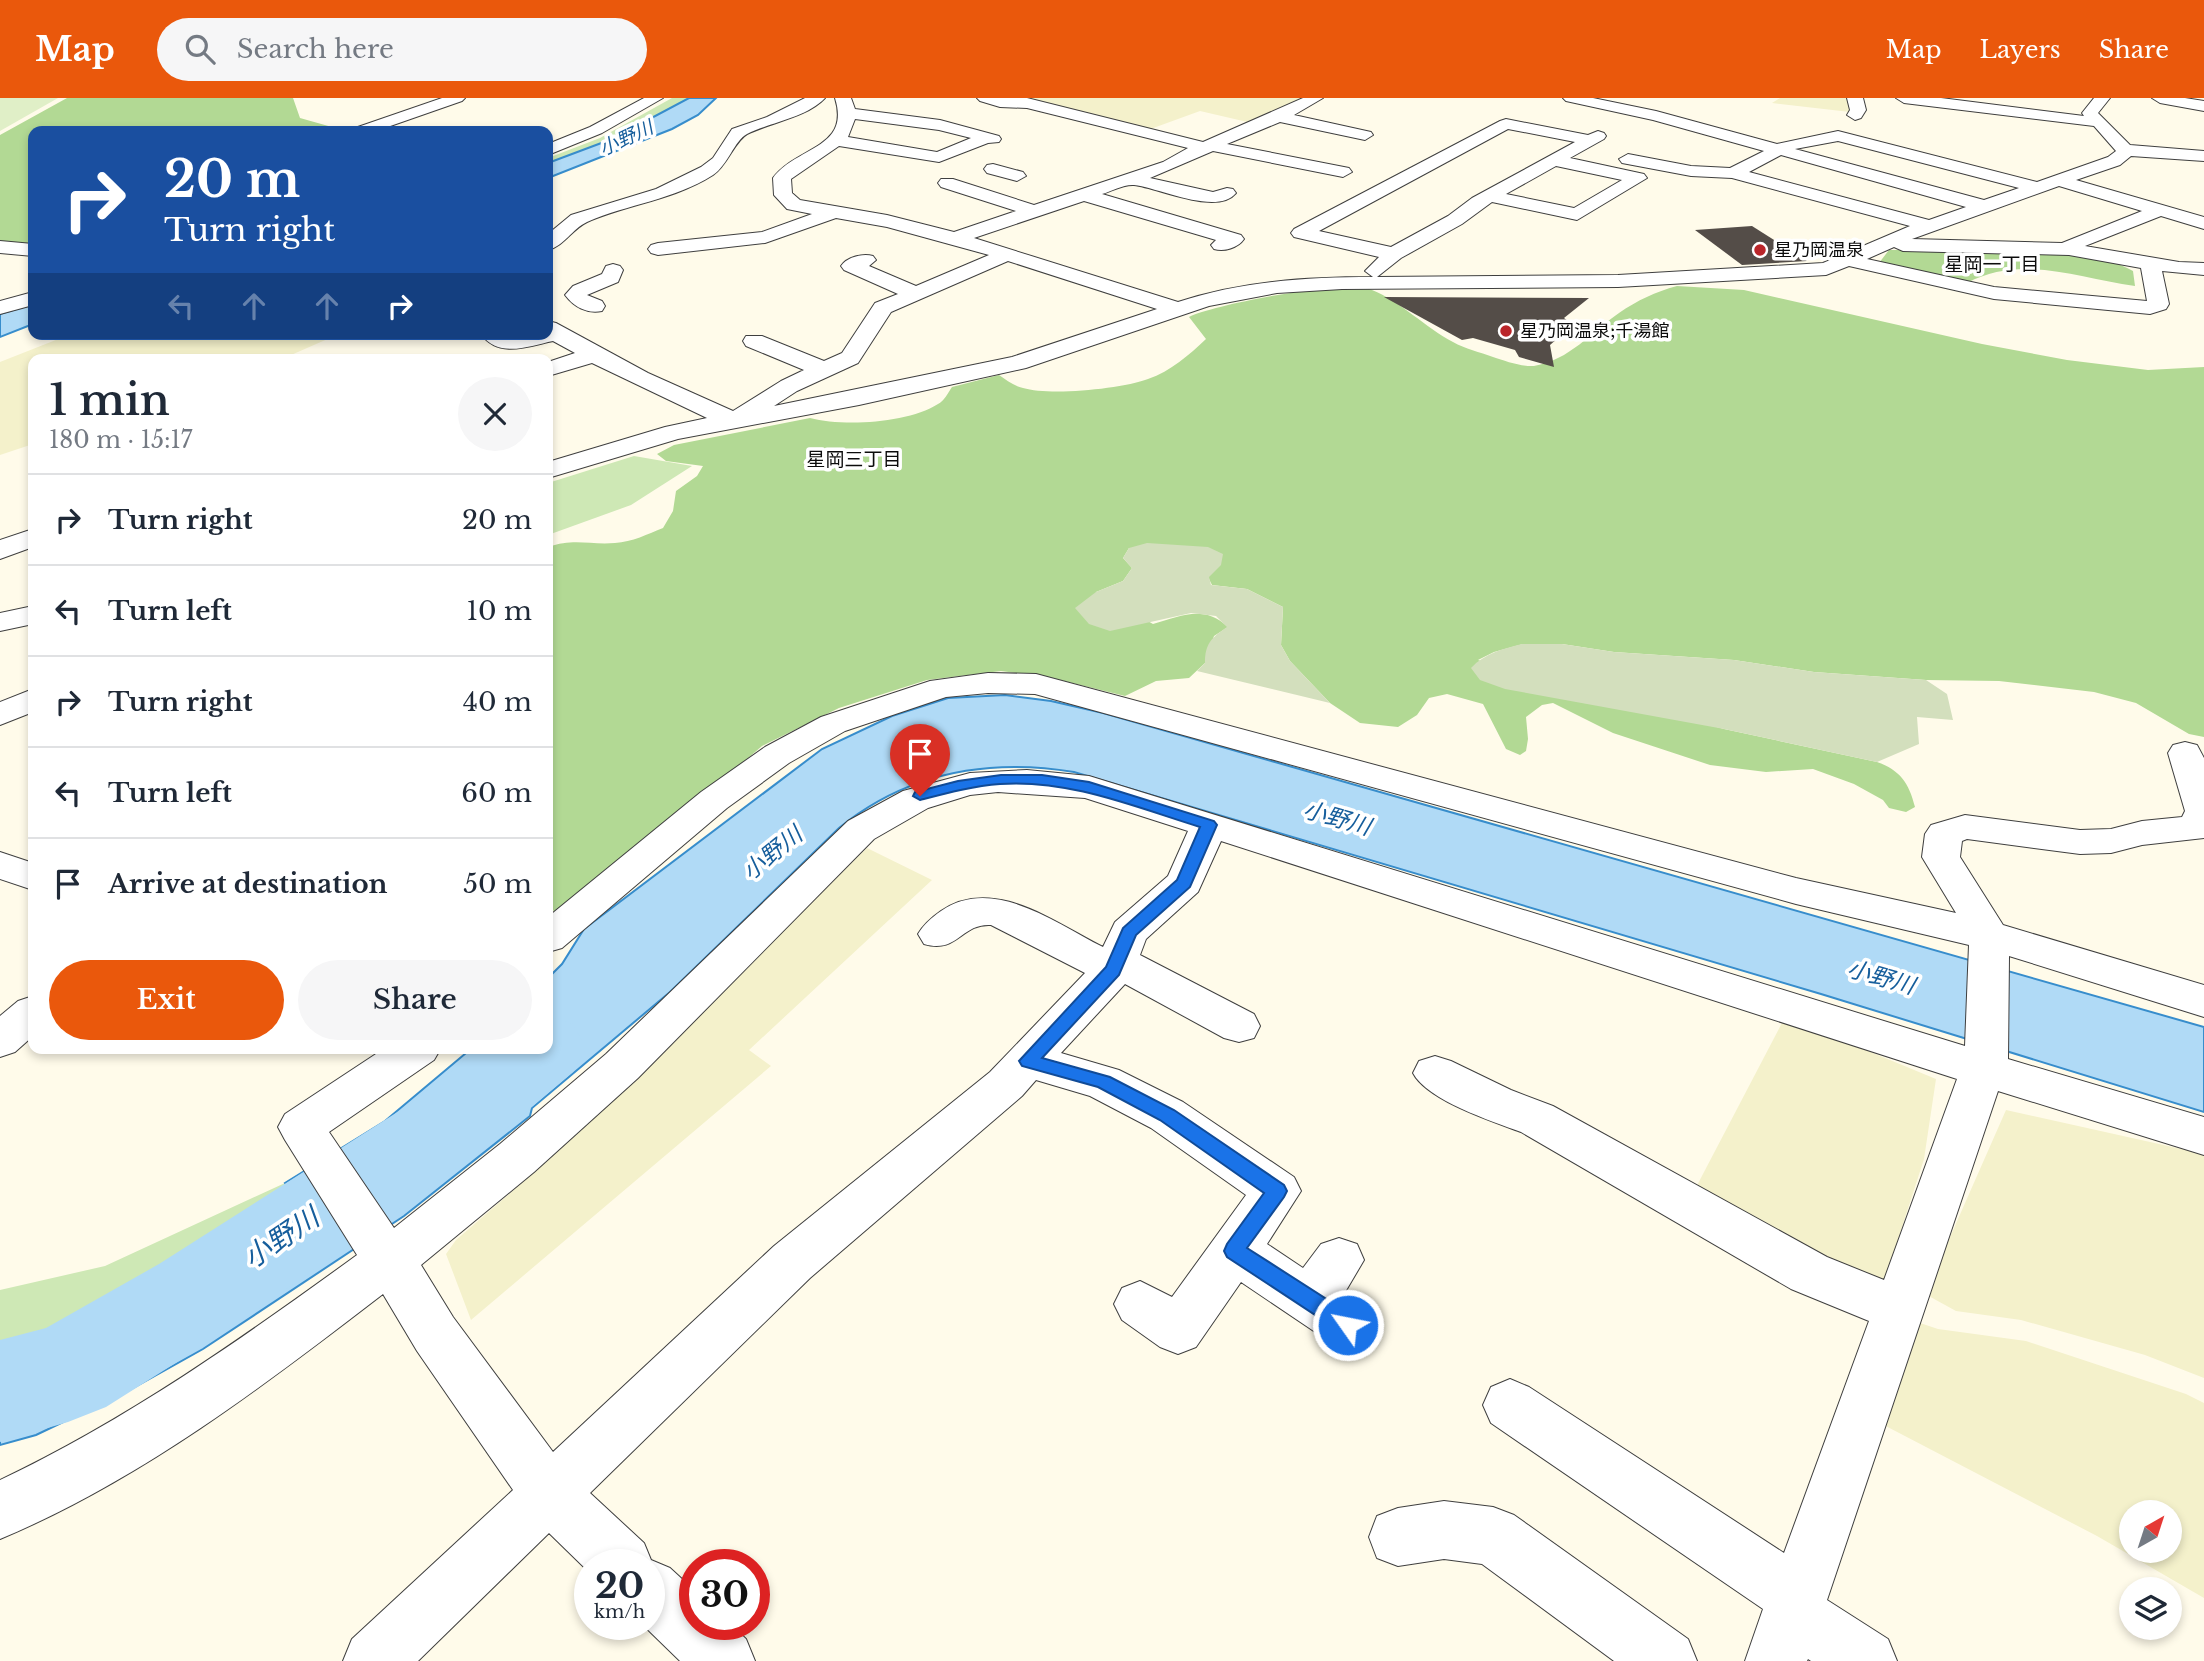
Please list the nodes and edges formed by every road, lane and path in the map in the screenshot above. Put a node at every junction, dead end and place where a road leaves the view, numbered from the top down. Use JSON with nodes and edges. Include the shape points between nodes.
{"nodes":[{"id":1,"x":457,"y":98,"type":"edge"},
{"id":2,"x":655,"y":98,"type":"edge"},
{"id":3,"x":817,"y":98,"type":"edge"},
{"id":4,"x":985,"y":98,"type":"edge"},
{"id":5,"x":1315,"y":98,"type":"edge"},
{"id":6,"x":1571,"y":98,"type":"edge"},
{"id":7,"x":1855,"y":98,"type":"edge"},
{"id":8,"x":1904,"y":98,"type":"edge"},
{"id":9,"x":2102,"y":98,"type":"edge"},
{"id":10,"x":2160,"y":98,"type":"edge"},
{"id":11,"x":1669,"y":101,"type":"dead end"},
{"id":12,"x":1003,"y":102,"type":"junction"},
{"id":13,"x":845,"y":105,"type":"edge"},
{"id":14,"x":1964,"y":106,"type":"junction"},
{"id":15,"x":2204,"y":106,"type":"edge"},
{"id":16,"x":1061,"y":111,"type":"junction"},
{"id":17,"x":1640,"y":113,"type":"junction"},
{"id":18,"x":1855,"y":115,"type":"dead end"},
{"id":19,"x":1279,"y":117,"type":"junction"},
{"id":20,"x":1944,"y":122,"type":"dead end"},
{"id":21,"x":2097,"y":122,"type":"junction"},
{"id":22,"x":376,"y":126,"type":"edge"},
{"id":23,"x":1256,"y":126,"type":"junction"},
{"id":24,"x":1725,"y":134,"type":"junction"},
{"id":25,"x":1591,"y":139,"type":"junction"},
{"id":26,"x":835,"y":140,"type":"junction"},
{"id":27,"x":1706,"y":145,"type":"dead end"},
{"id":28,"x":1209,"y":147,"type":"junction"},
{"id":29,"x":553,"y":148,"type":"edge"},
{"id":30,"x":1777,"y":149,"type":"junction"},
{"id":31,"x":2125,"y":150,"type":"junction"},
{"id":32,"x":1687,"y":155,"type":"dead end"},
{"id":33,"x":2204,"y":156,"type":"edge"},
{"id":34,"x":1628,"y":159,"type":"dead end"},
{"id":35,"x":1553,"y":160,"type":"junction"},
{"id":36,"x":1437,"y":162,"type":"junction"},
{"id":37,"x":1465,"y":168,"type":"dead end"},
{"id":38,"x":1005,"y":172,"type":"dead end"},
{"id":39,"x":1343,"y":172,"type":"dead end"},
{"id":40,"x":1492,"y":173,"type":"dead end"},
{"id":41,"x":1733,"y":173,"type":"junction"},
{"id":42,"x":1129,"y":179,"type":"junction"},
{"id":43,"x":1519,"y":179,"type":"junction"},
{"id":44,"x":2059,"y":181,"type":"junction"},
{"id":45,"x":1392,"y":186,"type":"junction"},
{"id":46,"x":2038,"y":188,"type":"junction"},
{"id":47,"x":1416,"y":191,"type":"dead end"},
{"id":48,"x":1227,"y":193,"type":"dead end"},
{"id":49,"x":1081,"y":194,"type":"junction"},
{"id":50,"x":595,"y":196,"type":"dead end"},
{"id":51,"x":1453,"y":198,"type":"dead end"},
{"id":52,"x":1484,"y":199,"type":"junction"},
{"id":53,"x":569,"y":204,"type":"dead end"},
{"id":54,"x":1984,"y":206,"type":"junction"},
{"id":55,"x":2161,"y":210,"type":"junction"},
{"id":56,"x":1034,"y":211,"type":"junction"},
{"id":57,"x":834,"y":212,"type":"junction"},
{"id":58,"x":2204,"y":223,"type":"edge"},
{"id":59,"x":1930,"y":226,"type":"junction"},
{"id":60,"x":955,"y":238,"type":"junction"},
{"id":61,"x":553,"y":240,"type":"edge"},
{"id":62,"x":1886,"y":244,"type":"junction"},
{"id":63,"x":1221,"y":245,"type":"dead end"},
{"id":64,"x":0,"y":247,"type":"edge"},
{"id":65,"x":658,"y":249,"type":"dead end"},
{"id":66,"x":2069,"y":249,"type":"junction"},
{"id":67,"x":28,"y":250,"type":"edge"},
{"id":68,"x":1395,"y":254,"type":"junction"},
{"id":69,"x":1006,"y":256,"type":"junction"},
{"id":70,"x":866,"y":260,"type":"dead end"},
{"id":71,"x":1847,"y":260,"type":"junction"},
{"id":72,"x":2151,"y":264,"type":"junction"},
{"id":73,"x":2204,"y":269,"type":"edge"},
{"id":74,"x":615,"y":276,"type":"dead end"},
{"id":75,"x":1374,"y":283,"type":"junction"},
{"id":76,"x":917,"y":294,"type":"junction"},
{"id":77,"x":28,"y":300,"type":"edge"},
{"id":78,"x":0,"y":308,"type":"edge"},
{"id":79,"x":1179,"y":309,"type":"junction"},
{"id":80,"x":553,"y":325,"type":"edge"},
{"id":81,"x":553,"y":327,"type":"edge"},
{"id":82,"x":754,"y":341,"type":"dead end"},
{"id":83,"x":593,"y":355,"type":"junction"},
{"id":84,"x":553,"y":367,"type":"edge"},
{"id":85,"x":824,"y":370,"type":"junction"},
{"id":86,"x":736,"y":421,"type":"junction"},
{"id":87,"x":553,"y":468,"type":"edge"},
{"id":88,"x":28,"y":539,"type":"edge"},
{"id":89,"x":0,"y":550,"type":"edge"},
{"id":90,"x":28,"y":616,"type":"edge"},
{"id":91,"x":0,"y":622,"type":"edge"},
{"id":92,"x":28,"y":701,"type":"edge"},
{"id":93,"x":0,"y":715,"type":"edge"},
{"id":94,"x":2185,"y":753,"type":"dead end"},
{"id":95,"x":1209,"y":825,"type":"junction"},
{"id":96,"x":0,"y":864,"type":"edge"},
{"id":97,"x":28,"y":875,"type":"edge"},
{"id":98,"x":553,"y":934,"type":"edge"},
{"id":99,"x":937,"y":934,"type":"dead end"},
{"id":100,"x":1988,"y":942,"type":"junction"},
{"id":101,"x":1115,"y":966,"type":"junction"},
{"id":102,"x":2204,"y":1001,"type":"edge"},
{"id":103,"x":28,"y":1016,"type":"edge"},
{"id":104,"x":1239,"y":1026,"type":"dead end"},
{"id":105,"x":0,"y":1040,"type":"edge"},
{"id":106,"x":410,"y":1054,"type":"edge"},
{"id":107,"x":1028,"y":1061,"type":"junction"},
{"id":108,"x":1984,"y":1064,"type":"junction"},
{"id":109,"x":1435,"y":1073,"type":"dead end"},
{"id":110,"x":2204,"y":1136,"type":"edge"},
{"id":111,"x":1234,"y":1251,"type":"junction"},
{"id":112,"x":384,"y":1254,"type":"junction"},
{"id":113,"x":1339,"y":1260,"type":"dead end"},
{"id":114,"x":1140,"y":1304,"type":"dead end"},
{"id":115,"x":1899,"y":1309,"type":"junction"},
{"id":116,"x":1510,"y":1405,"type":"dead end"},
{"id":117,"x":549,"y":1493,"type":"junction"},
{"id":118,"x":0,"y":1510,"type":"edge"},
{"id":119,"x":1398,"y":1537,"type":"dead end"},
{"id":120,"x":607,"y":1549,"type":"edge"},
{"id":121,"x":665,"y":1605,"type":"edge"},
{"id":122,"x":1789,"y":1624,"type":"edge"},
{"id":123,"x":374,"y":1661,"type":"edge"},
{"id":124,"x":724,"y":1661,"type":"edge"},
{"id":125,"x":1666,"y":1661,"type":"edge"},
{"id":126,"x":1866,"y":1661,"type":"edge"}],
"edges":[{"from":1,"to":22,"type":"street"},
{"from":2,"to":29,"type":"street"},
{"from":3,"to":61,"type":"street","via":[[738,132],[719,161],[698,176],[662,193],[578,219]]},
{"from":4,"to":12,"type":"street"},
{"from":5,"to":19,"type":"street"},
{"from":6,"to":17,"type":"street"},
{"from":7,"to":18,"type":"street"},
{"from":8,"to":14,"type":"street"},
{"from":9,"to":21,"type":"street","via":[[2090,113]]},
{"from":10,"to":15,"type":"street"},
{"from":11,"to":17,"type":"street"},
{"from":12,"to":16,"type":"street"},
{"from":12,"to":16,"type":"street","via":[[995,109],[1042,122]]},
{"from":13,"to":26,"type":"street","via":[[842,133]]},
{"from":13,"to":26,"type":"street","via":[[993,139],[939,157]]},
{"from":14,"to":20,"type":"street"},
{"from":14,"to":21,"type":"street"},
{"from":16,"to":28,"type":"street"},
{"from":17,"to":24,"type":"street"},
{"from":17,"to":25,"type":"street"},
{"from":19,"to":23,"type":"street"},
{"from":19,"to":23,"type":"street","via":[[1357,144]]},
{"from":21,"to":31,"type":"street"},
{"from":23,"to":28,"type":"street"},
{"from":24,"to":27,"type":"street"},
{"from":24,"to":30,"type":"street"},
{"from":25,"to":32,"type":"street"},
{"from":25,"to":35,"type":"street"},
{"from":25,"to":36,"type":"street","via":[[1506,124]]},
{"from":26,"to":57,"type":"street","via":[[787,172],[782,185],[788,202]]},
{"from":28,"to":39,"type":"street"},
{"from":28,"to":42,"type":"street"},
{"from":30,"to":41,"type":"street"},
{"from":30,"to":46,"type":"street","via":[[1838,136]]},
{"from":30,"to":54,"type":"street"},
{"from":31,"to":33,"type":"street"},
{"from":31,"to":44,"type":"street","via":[[2114,161]]},
{"from":34,"to":41,"type":"street","via":[[1691,171]]},
{"from":35,"to":43,"type":"street"},
{"from":35,"to":52,"type":"street","via":[[1638,178],[1577,215]]},
{"from":36,"to":37,"type":"street"},
{"from":36,"to":45,"type":"street"},
{"from":38,"to":56,"type":"street","via":[[953,185]]},
{"from":40,"to":43,"type":"street"},
{"from":41,"to":59,"type":"street"},
{"from":42,"to":48,"type":"street","via":[[1214,198]]},
{"from":42,"to":49,"type":"street"},
{"from":43,"to":52,"type":"street"},
{"from":44,"to":46,"type":"street"},
{"from":44,"to":55,"type":"street"},
{"from":45,"to":47,"type":"street"},
{"from":45,"to":68,"type":"street","via":[[1301,233]]},
{"from":46,"to":54,"type":"street"},
{"from":49,"to":56,"type":"street"},
{"from":49,"to":63,"type":"street","via":[[1150,219],[1234,239]]},
{"from":50,"to":53,"type":"street"},
{"from":51,"to":52,"type":"street"},
{"from":52,"to":68,"type":"street"},
{"from":54,"to":59,"type":"street"},
{"from":55,"to":58,"type":"street"},
{"from":55,"to":66,"type":"street"},
{"from":56,"to":60,"type":"street"},
{"from":57,"to":60,"type":"street"},
{"from":57,"to":65,"type":"street","via":[[778,236],[685,233]]},
{"from":59,"to":62,"type":"street"},
{"from":60,"to":69,"type":"street"},
{"from":62,"to":66,"type":"street"},
{"from":62,"to":71,"type":"street"},
{"from":64,"to":67,"type":"street"},
{"from":66,"to":72,"type":"street"},
{"from":68,"to":75,"type":"street","via":[[1375,271]]},
{"from":69,"to":76,"type":"street"},
{"from":69,"to":79,"type":"street"},
{"from":70,"to":76,"type":"street","via":[[850,266]]},
{"from":71,"to":72,"type":"street","via":[[1994,293],[2150,308],[2158,304]]},
{"from":71,"to":75,"type":"street","via":[[1806,272],[1725,276]]},
{"from":72,"to":73,"type":"street"},
{"from":74,"to":80,"type":"street","via":[[576,295],[581,301],[600,305]]},
{"from":75,"to":79,"type":"street","via":[[1277,287]]},
{"from":76,"to":85,"type":"street","via":[[883,308],[857,351]]},
{"from":77,"to":78,"type":"street"},
{"from":79,"to":86,"type":"street","via":[[1018,363]]},
{"from":81,"to":83,"type":"street"},
{"from":82,"to":85,"type":"street"},
{"from":83,"to":84,"type":"street"},
{"from":83,"to":86,"type":"street"},
{"from":85,"to":86,"type":"street","via":[[789,386]]},
{"from":86,"to":87,"type":"street","via":[[674,432]]},
{"from":88,"to":89,"type":"street"},
{"from":90,"to":91,"type":"street"},
{"from":92,"to":93,"type":"street"},
{"from":94,"to":100,"type":"street","via":[[2203,811],[2195,828],[2080,842],[1965,827],[1944,834],[1941,857]]},
{"from":95,"to":101,"type":"street","via":[[1184,883],[1129,932]]},
{"from":95,"to":108,"type":"street"},
{"from":95,"to":112,"type":"street","via":[[1089,787],[1042,780],[958,785],[886,812],[834,855],[622,1066],[517,1158]]},
{"from":96,"to":97,"type":"street"},
{"from":98,"to":100,"type":"street","via":[[714,800],[777,755],[833,724],[880,706],[942,688],[988,683],[1049,687]]},
{"from":99,"to":101,"type":"street","via":[[968,912],[984,909],[1002,913]]},
{"from":100,"to":102,"type":"street"},
{"from":100,"to":108,"type":"street"},
{"from":101,"to":104,"type":"street"},
{"from":101,"to":107,"type":"street"},
{"from":103,"to":105,"type":"street"},
{"from":106,"to":112,"type":"street","via":[[301,1127]]},
{"from":107,"to":111,"type":"street","via":[[1103,1082],[1167,1115],[1277,1191]]},
{"from":107,"to":117,"type":"street","via":[[792,1262]]},
{"from":108,"to":110,"type":"street"},
{"from":108,"to":115,"type":"street"},
{"from":109,"to":115,"type":"street","via":[[1495,1104],[1537,1119],[1809,1273]]},
{"from":111,"to":113,"type":"street","via":[[1329,1312]]},
{"from":111,"to":114,"type":"street","via":[[1178,1330]]},
{"from":112,"to":117,"type":"street"},
{"from":112,"to":118,"type":"street","via":[[268,1351],[81,1471]]},
{"from":115,"to":122,"type":"street"},
{"from":116,"to":122,"type":"street"},
{"from":117,"to":120,"type":"street"},
{"from":117,"to":123,"type":"street"},
{"from":119,"to":125,"type":"street","via":[[1444,1530],[1493,1536]]},
{"from":121,"to":124,"type":"street"},
{"from":122,"to":126,"type":"street"}]}
